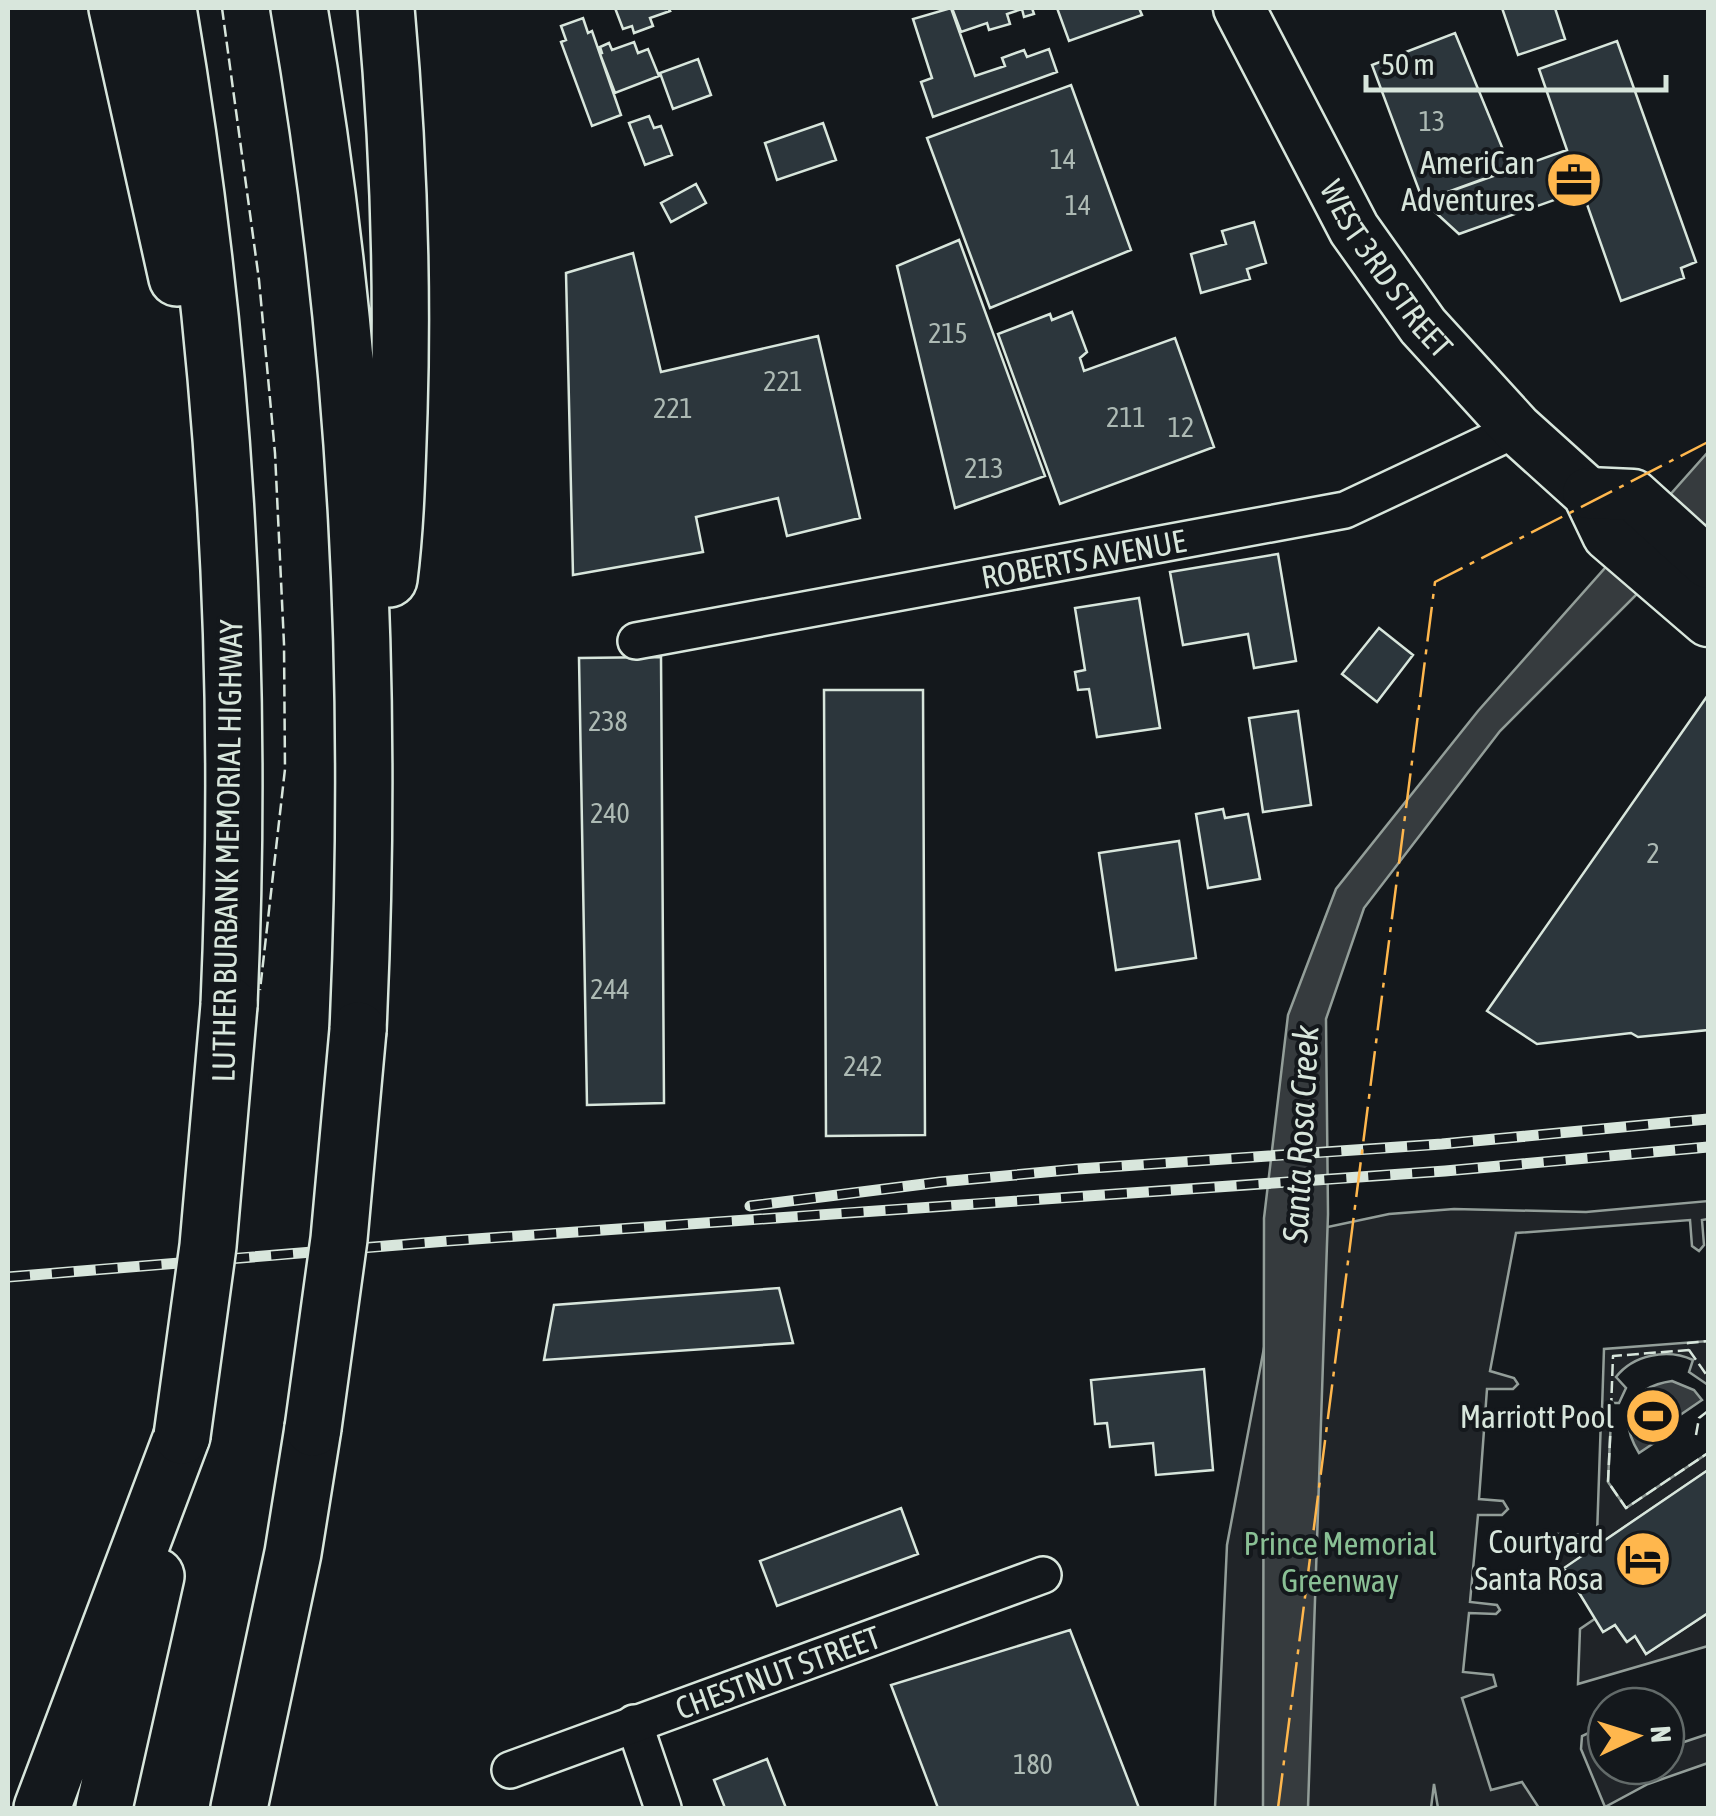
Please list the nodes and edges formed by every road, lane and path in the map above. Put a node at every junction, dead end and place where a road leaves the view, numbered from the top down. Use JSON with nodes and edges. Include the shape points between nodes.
{"nodes":[{"id":1,"x":117,"y":8,"type":"edge"},
{"id":2,"x":168,"y":8,"type":"edge"},
{"id":3,"x":300,"y":8,"type":"edge"},
{"id":4,"x":386,"y":8,"type":"edge"},
{"id":5,"x":1239,"y":8,"type":"edge"},
{"id":6,"x":1517,"y":429,"type":"junction"},
{"id":7,"x":1588,"y":492,"type":"junction"},
{"id":8,"x":227,"y":498,"type":"junction"},
{"id":9,"x":1708,"y":563,"type":"edge"},
{"id":10,"x":1708,"y":621,"type":"edge"},
{"id":11,"x":636,"y":640,"type":"dead end"},
{"id":12,"x":365,"y":761,"type":"junction"},
{"id":13,"x":182,"y":1436,"type":"junction"},
{"id":14,"x":1043,"y":1575,"type":"dead end"},
{"id":15,"x":270,"y":1670,"type":"junction"},
{"id":16,"x":634,"y":1723,"type":"junction"},
{"id":17,"x":510,"y":1770,"type":"dead end"},
{"id":18,"x":42,"y":1808,"type":"edge"},
{"id":19,"x":104,"y":1808,"type":"edge"},
{"id":20,"x":238,"y":1808,"type":"edge"},
{"id":21,"x":256,"y":1808,"type":"edge"},
{"id":22,"x":663,"y":1808,"type":"edge"}],
"edges":[{"from":1,"to":8,"type":"highway"},
{"from":2,"to":8,"type":"highway","name":"LUTHER BURBANK MEMORIAL HIGHWAY","via":[[196,184]]},
{"from":3,"to":12,"type":"highway","via":[[348,386]]},
{"from":4,"to":12,"type":"highway","via":[[401,344],[395,531]]},
{"from":5,"to":6,"type":"main road","name":"WEST 3RD STREET","via":[[1354,228],[1423,326]]},
{"from":6,"to":7,"type":"main road","name":"WEST 3RD STREET"},
{"from":6,"to":11,"type":"street","name":"ROBERTS AVENUE","via":[[1344,510]]},
{"from":7,"to":9,"type":"main road","via":[[1633,495]]},
{"from":7,"to":10,"type":"main road","name":"WEST 3RD STREET","via":[[1608,535]]},
{"from":8,"to":13,"type":"highway","name":"LUTHER BURBANK MEMORIAL HIGHWAY","bridge":true,"via":[[236,718],[229,1006],[208,1246]]},
{"from":12,"to":15,"type":"highway","bridge":true,"via":[[358,1030],[339,1239],[314,1428]]},
{"from":13,"to":18,"type":"highway"},
{"from":13,"to":19,"type":"highway","name":"LUTHER BURBANK MEMORIAL HIGHWAY"},
{"from":14,"to":16,"type":"street","name":"CHESTNUT STREET"},
{"from":15,"to":20,"type":"highway"},
{"from":15,"to":21,"type":"highway"},
{"from":16,"to":17,"type":"street","name":"CHESTNUT STREET"},
{"from":16,"to":22,"type":"street"}]}
